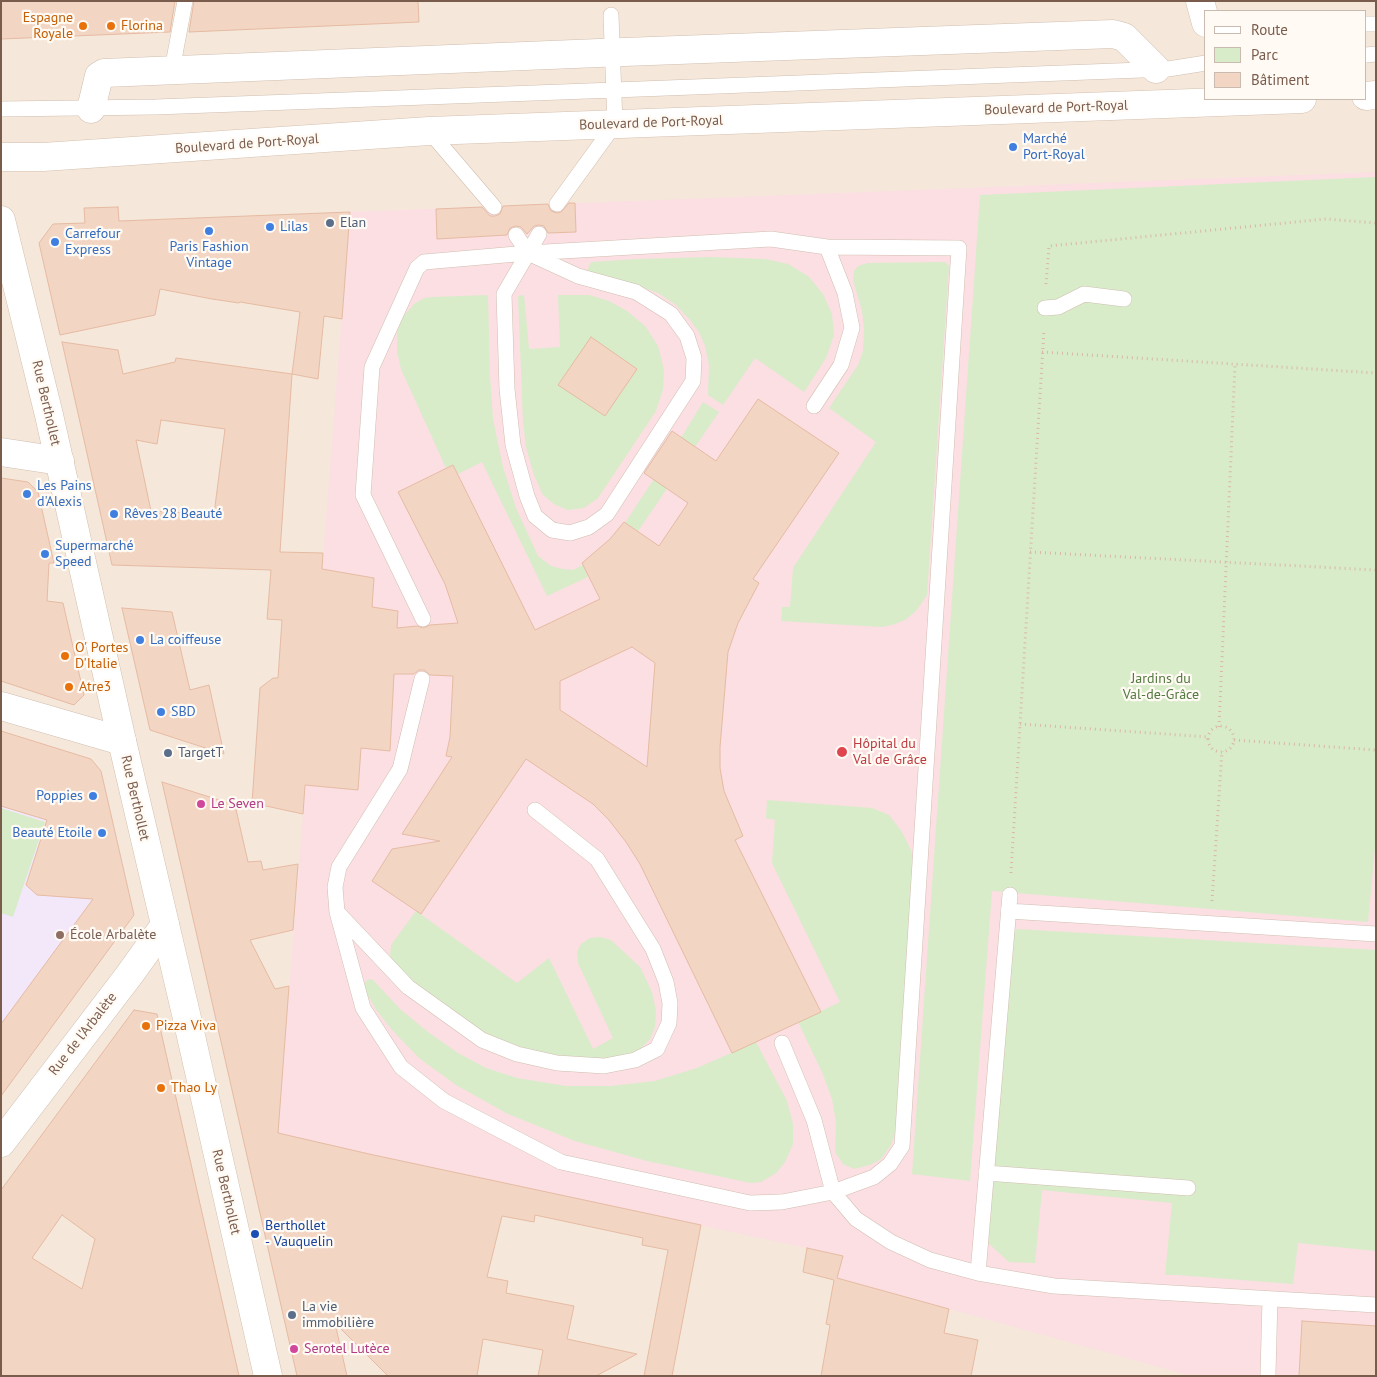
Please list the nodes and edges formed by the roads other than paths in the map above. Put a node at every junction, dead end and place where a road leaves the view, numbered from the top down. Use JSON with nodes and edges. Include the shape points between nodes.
{"nodes":[{"id":1,"x":185,"y":1,"type":"edge"},
{"id":2,"x":1200,"y":1,"type":"edge"},
{"id":3,"x":611,"y":15,"type":"dead end"},
{"id":4,"x":1204,"y":16,"type":"edge"},
{"id":5,"x":612,"y":52,"type":"junction"},
{"id":6,"x":1204,"y":63,"type":"edge"},
{"id":7,"x":1156,"y":69,"type":"junction"},
{"id":8,"x":172,"y":70,"type":"junction"},
{"id":9,"x":614,"y":90,"type":"junction"},
{"id":10,"x":1227,"y":100,"type":"edge"},
{"id":11,"x":1,"y":109,"type":"edge"},
{"id":12,"x":90,"y":109,"type":"junction"},
{"id":13,"x":615,"y":124,"type":"junction"},
{"id":14,"x":429,"y":131,"type":"junction"},
{"id":15,"x":1,"y":157,"type":"edge"},
{"id":16,"x":557,"y":204,"type":"dead end"},
{"id":17,"x":494,"y":207,"type":"dead end"},
{"id":18,"x":1,"y":220,"type":"edge"},
{"id":19,"x":539,"y":234,"type":"dead end"},
{"id":20,"x":516,"y":235,"type":"dead end"},
{"id":21,"x":827,"y":248,"type":"junction"},
{"id":22,"x":528,"y":253,"type":"junction"},
{"id":23,"x":1124,"y":299,"type":"dead end"},
{"id":24,"x":1045,"y":308,"type":"road end"},
{"id":25,"x":814,"y":406,"type":"dead end"},
{"id":26,"x":1,"y":452,"type":"edge"},
{"id":27,"x":60,"y":461,"type":"junction"},
{"id":28,"x":423,"y":619,"type":"dead end"},
{"id":29,"x":422,"y":680,"type":"dead end"},
{"id":30,"x":1,"y":706,"type":"edge"},
{"id":31,"x":122,"y":740,"type":"junction"},
{"id":32,"x":535,"y":810,"type":"dead end"},
{"id":33,"x":1010,"y":895,"type":"road end"},
{"id":34,"x":1008,"y":911,"type":"junction"},
{"id":35,"x":337,"y":912,"type":"junction"},
{"id":36,"x":165,"y":925,"type":"junction"},
{"id":37,"x":1376,"y":934,"type":"edge"},
{"id":38,"x":782,"y":1043,"type":"dead end"},
{"id":39,"x":1,"y":1143,"type":"edge"},
{"id":40,"x":986,"y":1173,"type":"junction"},
{"id":41,"x":1188,"y":1188,"type":"dead end"},
{"id":42,"x":833,"y":1192,"type":"junction"},
{"id":43,"x":978,"y":1273,"type":"junction"},
{"id":44,"x":1270,"y":1299,"type":"junction"},
{"id":45,"x":1376,"y":1305,"type":"edge"},
{"id":46,"x":1268,"y":1374,"type":"dead end"},
{"id":47,"x":268,"y":1376,"type":"edge"}],
"edges":[{"from":1,"to":8,"type":"lane"},
{"from":2,"to":4,"type":"street"},
{"from":3,"to":5,"type":"lane"},
{"from":5,"to":7,"type":"street","via":[[1113,34],[1124,37]]},
{"from":5,"to":8,"type":"street"},
{"from":5,"to":9,"type":"lane"},
{"from":6,"to":7,"type":"lane"},
{"from":7,"to":9,"type":"lane"},
{"from":8,"to":12,"type":"street","via":[[104,73],[99,76]]},
{"from":9,"to":12,"type":"lane"},
{"from":9,"to":13,"type":"lane"},
{"from":10,"to":13,"type":"street","name":"Boulevard de Port-Royal"},
{"from":11,"to":12,"type":"lane"},
{"from":13,"to":14,"type":"street","name":"Boulevard de Port-Royal"},
{"from":13,"to":16,"type":"lane"},
{"from":14,"to":15,"type":"street","name":"Boulevard de Port-Royal","via":[[43,157]]},
{"from":14,"to":17,"type":"lane"},
{"from":18,"to":27,"type":"street","name":"Rue Berthollet"},
{"from":19,"to":22,"type":"lane"},
{"from":20,"to":22,"type":"lane"},
{"from":21,"to":22,"type":"lane","via":[[771,239]]},
{"from":21,"to":25,"type":"lane","via":[[845,293],[852,328],[841,365]]},
{"from":21,"to":42,"type":"lane","via":[[959,248],[902,1146],[890,1164],[874,1177]]},
{"from":22,"to":22,"type":"lane","via":[[504,294],[510,423],[521,476],[535,516],[552,530],[570,533],[589,527],[607,514],[693,381],[694,358],[687,336],[671,314],[636,292],[578,276]]},
{"from":22,"to":28,"type":"lane","via":[[424,262],[417,268],[372,367],[363,495]]},
{"from":23,"to":24,"type":"lane","via":[[1084,294],[1058,308]]},
{"from":26,"to":27,"type":"street"},
{"from":27,"to":31,"type":"street","name":"Rue Berthollet"},
{"from":29,"to":35,"type":"lane","via":[[400,769],[339,866],[335,887]]},
{"from":30,"to":31,"type":"street"},
{"from":31,"to":36,"type":"street","name":"Rue Berthollet"},
{"from":32,"to":35,"type":"lane","via":[[597,859],[653,949],[666,982],[670,1023],[657,1048],[635,1060],[604,1066],[557,1063],[518,1054],[482,1040],[408,987]]},
{"from":33,"to":34,"type":"lane"},
{"from":34,"to":37,"type":"lane"},
{"from":34,"to":40,"type":"lane"},
{"from":35,"to":42,"type":"lane","via":[[363,1008],[401,1068],[444,1101],[561,1162],[750,1203],[782,1202]]},
{"from":36,"to":39,"type":"street","name":"Rue de l'Arbalète"},
{"from":36,"to":47,"type":"street","name":"Rue Berthollet"},
{"from":38,"to":42,"type":"lane","via":[[814,1120]]},
{"from":40,"to":41,"type":"lane"},
{"from":40,"to":43,"type":"lane"},
{"from":42,"to":43,"type":"lane","via":[[856,1219],[891,1242],[930,1260]]},
{"from":43,"to":44,"type":"lane","via":[[1054,1286]]},
{"from":44,"to":45,"type":"lane"},
{"from":44,"to":46,"type":"lane"}]}
